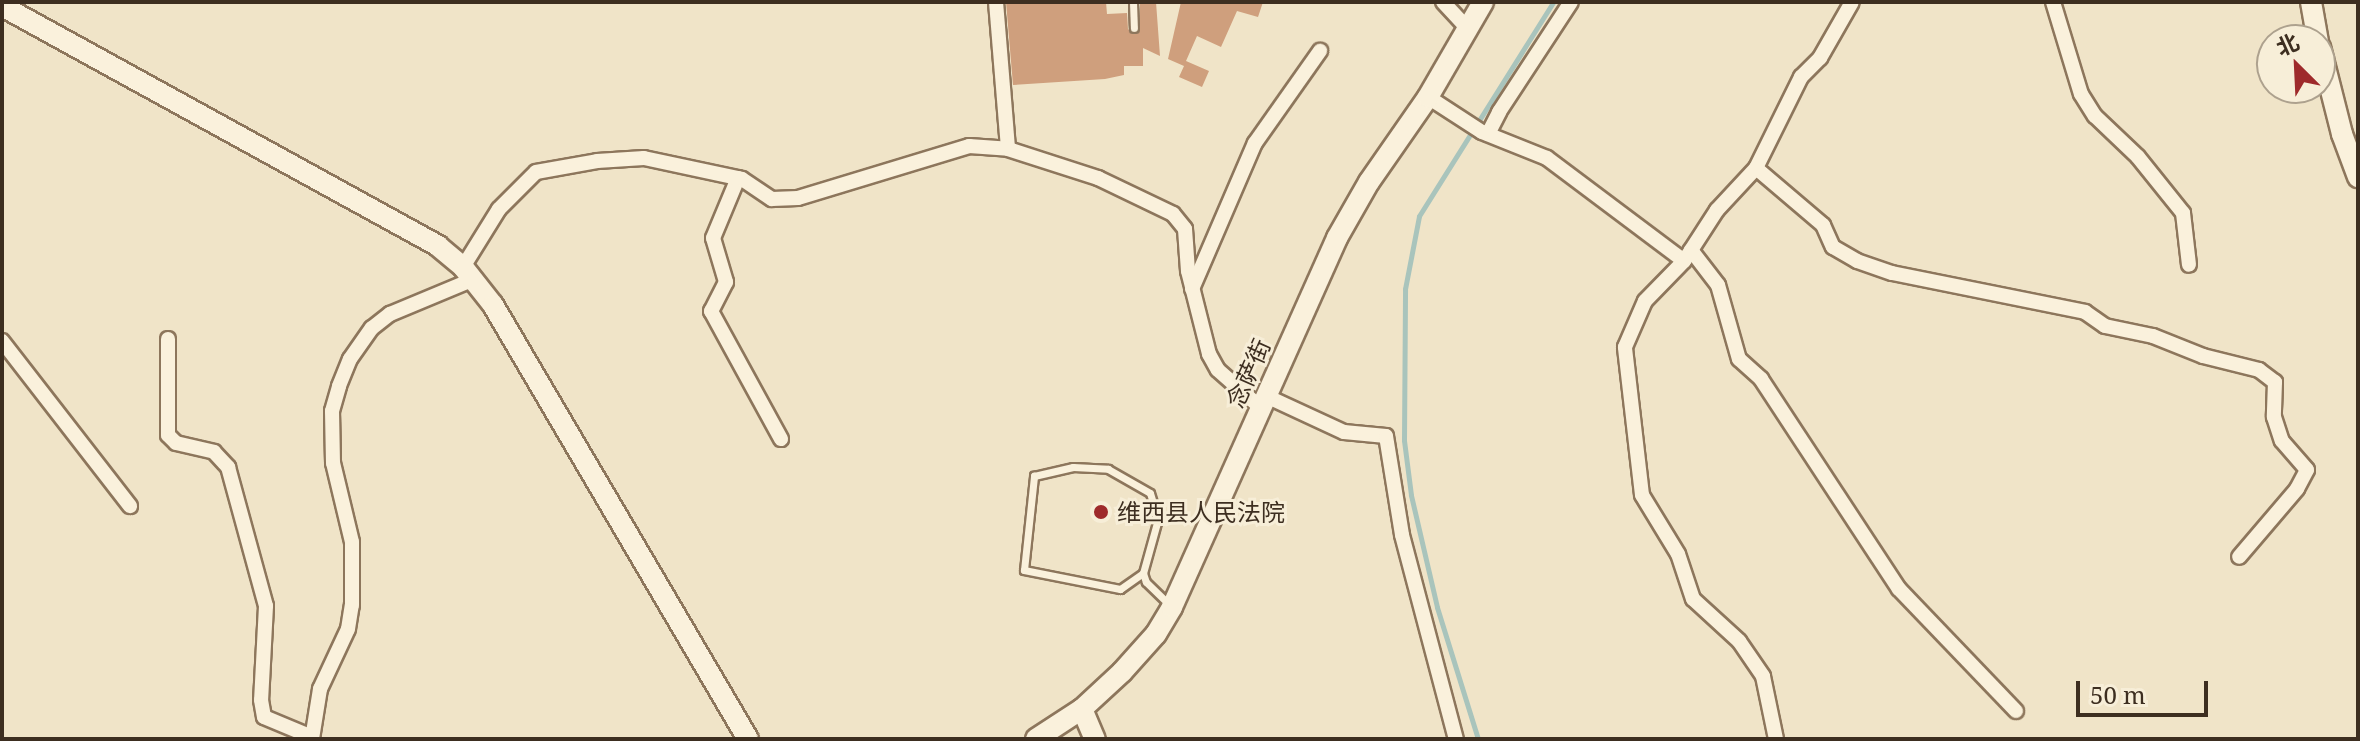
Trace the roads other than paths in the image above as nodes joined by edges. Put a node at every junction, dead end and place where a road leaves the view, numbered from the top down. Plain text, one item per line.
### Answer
1 (996, 2) edge
2 (1133, 2) edge
3 (1443, 2) edge
4 (1483, 2) edge
5 (1571, 2) edge
6 (1852, 2) edge
7 (2053, 2) edge
8 (2311, 2) edge
9 (2, 6) edge
10 (2315, 24) edge
11 (1466, 27) junction
12 (1134, 28) dead end
13 (1320, 51) dead end
14 (1428, 97) junction
15 (2334, 104) edge
16 (1485, 133) junction
17 (1008, 149) junction
18 (1756, 168) junction
19 (2358, 177) edge
20 (738, 178) junction
21 (1687, 256) junction
22 (2189, 265) dead end
23 (469, 273) junction
24 (1192, 289) junction
25 (168, 339) dead end
26 (2, 341) edge
27 (1263, 402) junction
28 (781, 439) dead end
29 (130, 506) dead end
30 (2239, 557) dead end
31 (1143, 573) junction
32 (1172, 607) junction
33 (1082, 709) junction
34 (2016, 711) dead end
35 (312, 738) edge
36 (748, 739) edge
37 (1036, 739) edge
38 (1095, 739) edge
39 (1456, 739) edge
40 (1776, 739) edge

1 - 17 street
2 - 12 lane
3 - 11 street
4 - 11 street, 念萨街
5 - 16 street
6 - 18 street
7 - 22 street
8 - 10 street
9 - 23 street
11 - 14 street, 念萨街
13 - 24 street
14 - 16 street
14 - 27 street, 念萨街
15 - 19 street
16 - 21 street
17 - 20 street
17 - 24 street
18 - 21 street
18 - 30 street
20 - 23 street
20 - 28 street
21 - 34 street
21 - 40 street
23 - 35 street
23 - 36 street
24 - 27 street
25 - 35 street
26 - 29 street
27 - 32 street, 念萨街
27 - 39 street
31 - 31 lane
31 - 32 lane
32 - 33 street, 念萨街
33 - 37 street, 念萨街
33 - 38 street

